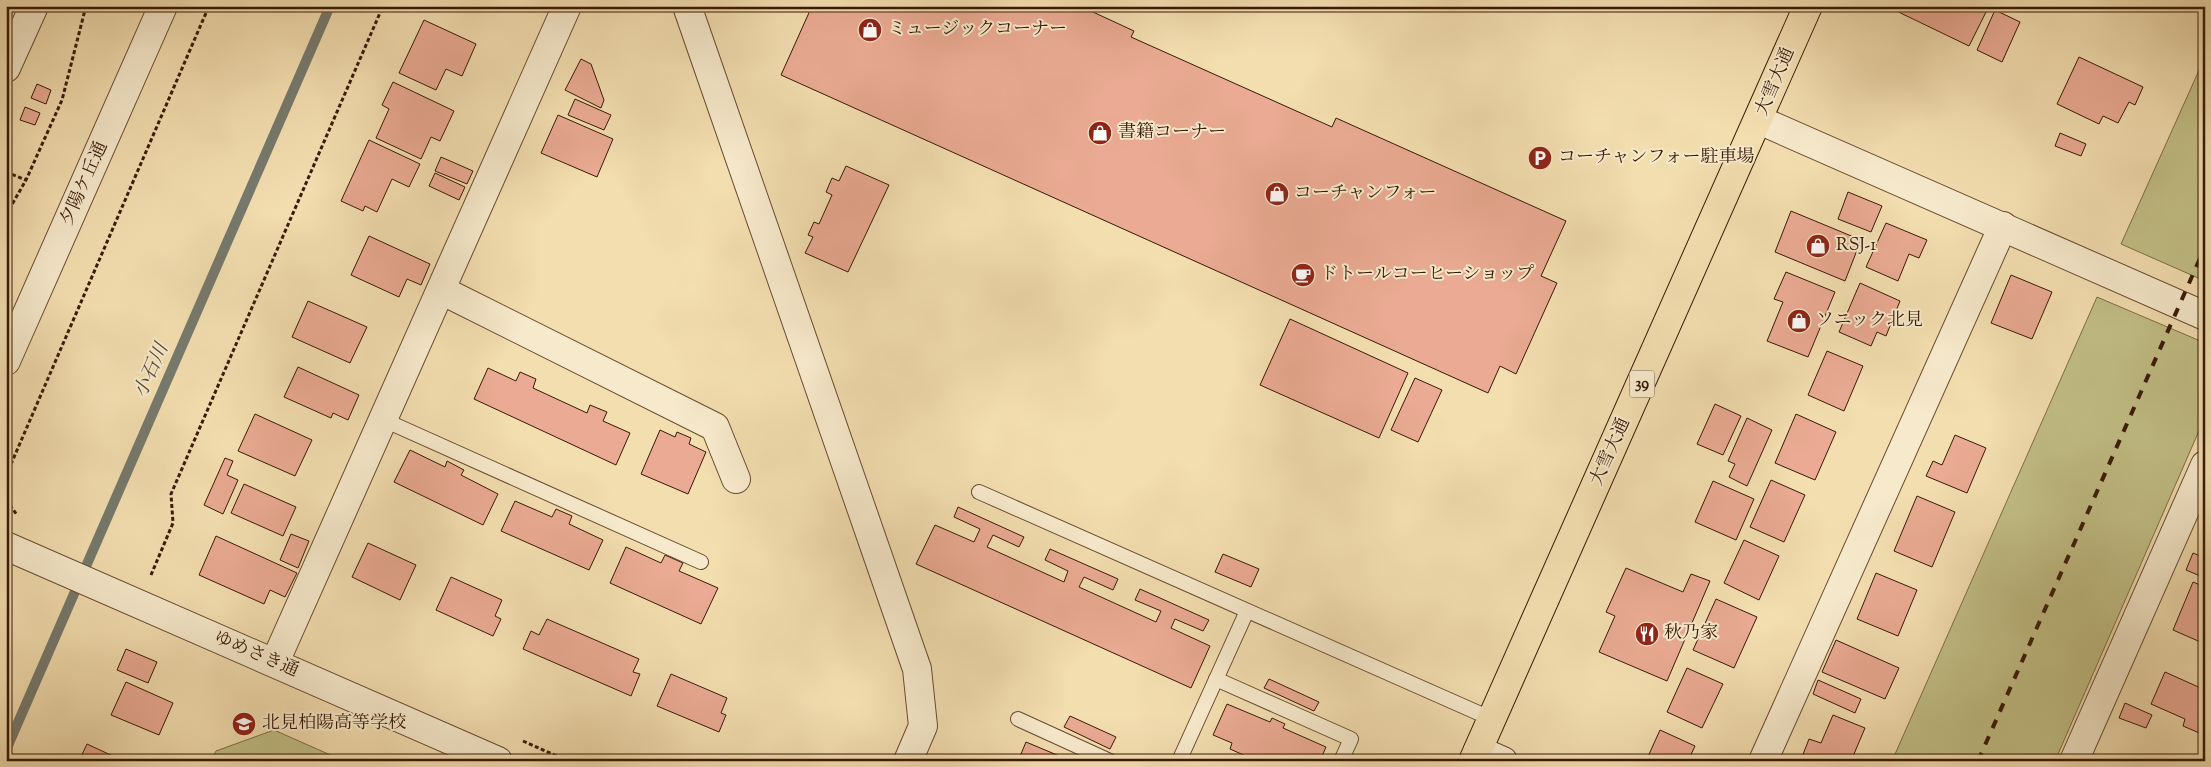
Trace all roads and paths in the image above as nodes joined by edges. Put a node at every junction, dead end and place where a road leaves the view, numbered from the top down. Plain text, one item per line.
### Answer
1 (34, 6) edge
2 (86, 6) edge
3 (163, 6) edge
4 (209, 6) edge
5 (382, 6) edge
6 (567, 6) edge
7 (688, 6) edge
8 (1808, 6) edge
9 (6, 68) edge
10 (1759, 120) junction
11 (6, 172) edge
12 (26, 180) junction
13 (6, 215) edge
14 (2002, 226) junction
15 (441, 290) junction
16 (2205, 316) edge
17 (6, 361) edge
18 (384, 420) junction
19 (2205, 466) edge
20 (736, 479) dead end
21 (6, 483) edge
22 (979, 492) dead end
23 (6, 500) edge
24 (23, 517) dead end
25 (10, 548) edge
26 (701, 562) dead end
27 (150, 575) dead end
28 (1247, 611) junction
29 (275, 662) junction
30 (1216, 679) junction
31 (1492, 719) junction
32 (1018, 720) dead end
33 (1476, 755) edge
34 (2083, 758) edge
35 (498, 761) edge
36 (908, 761) edge
37 (1110, 761) edge
38 (1179, 761) edge
39 (1341, 761) edge
40 (1503, 761) edge
41 (1763, 761) edge

1 - 9 street
2 - 12 path
3 - 17 street, 夕陽ケ丘通
4 - 21 path
5 - 27 path
6 - 15 street
7 - 36 street
8 - 10 highway, 大雪大通 / 39
10 - 14 street
10 - 31 highway, 大雪大通 / 39
11 - 12 path
12 - 13 path
14 - 16 street
14 - 41 street
15 - 18 street
15 - 20 street
18 - 26 lane
18 - 29 street
19 - 34 street
22 - 28 lane
23 - 24 path
25 - 29 street, ゆめさき通
28 - 30 lane
28 - 31 lane
29 - 35 street, ゆめさき通
30 - 38 lane
30 - 39 lane
31 - 33 highway, 大雪大通 / 39
32 - 37 lane
33 - 40 street

